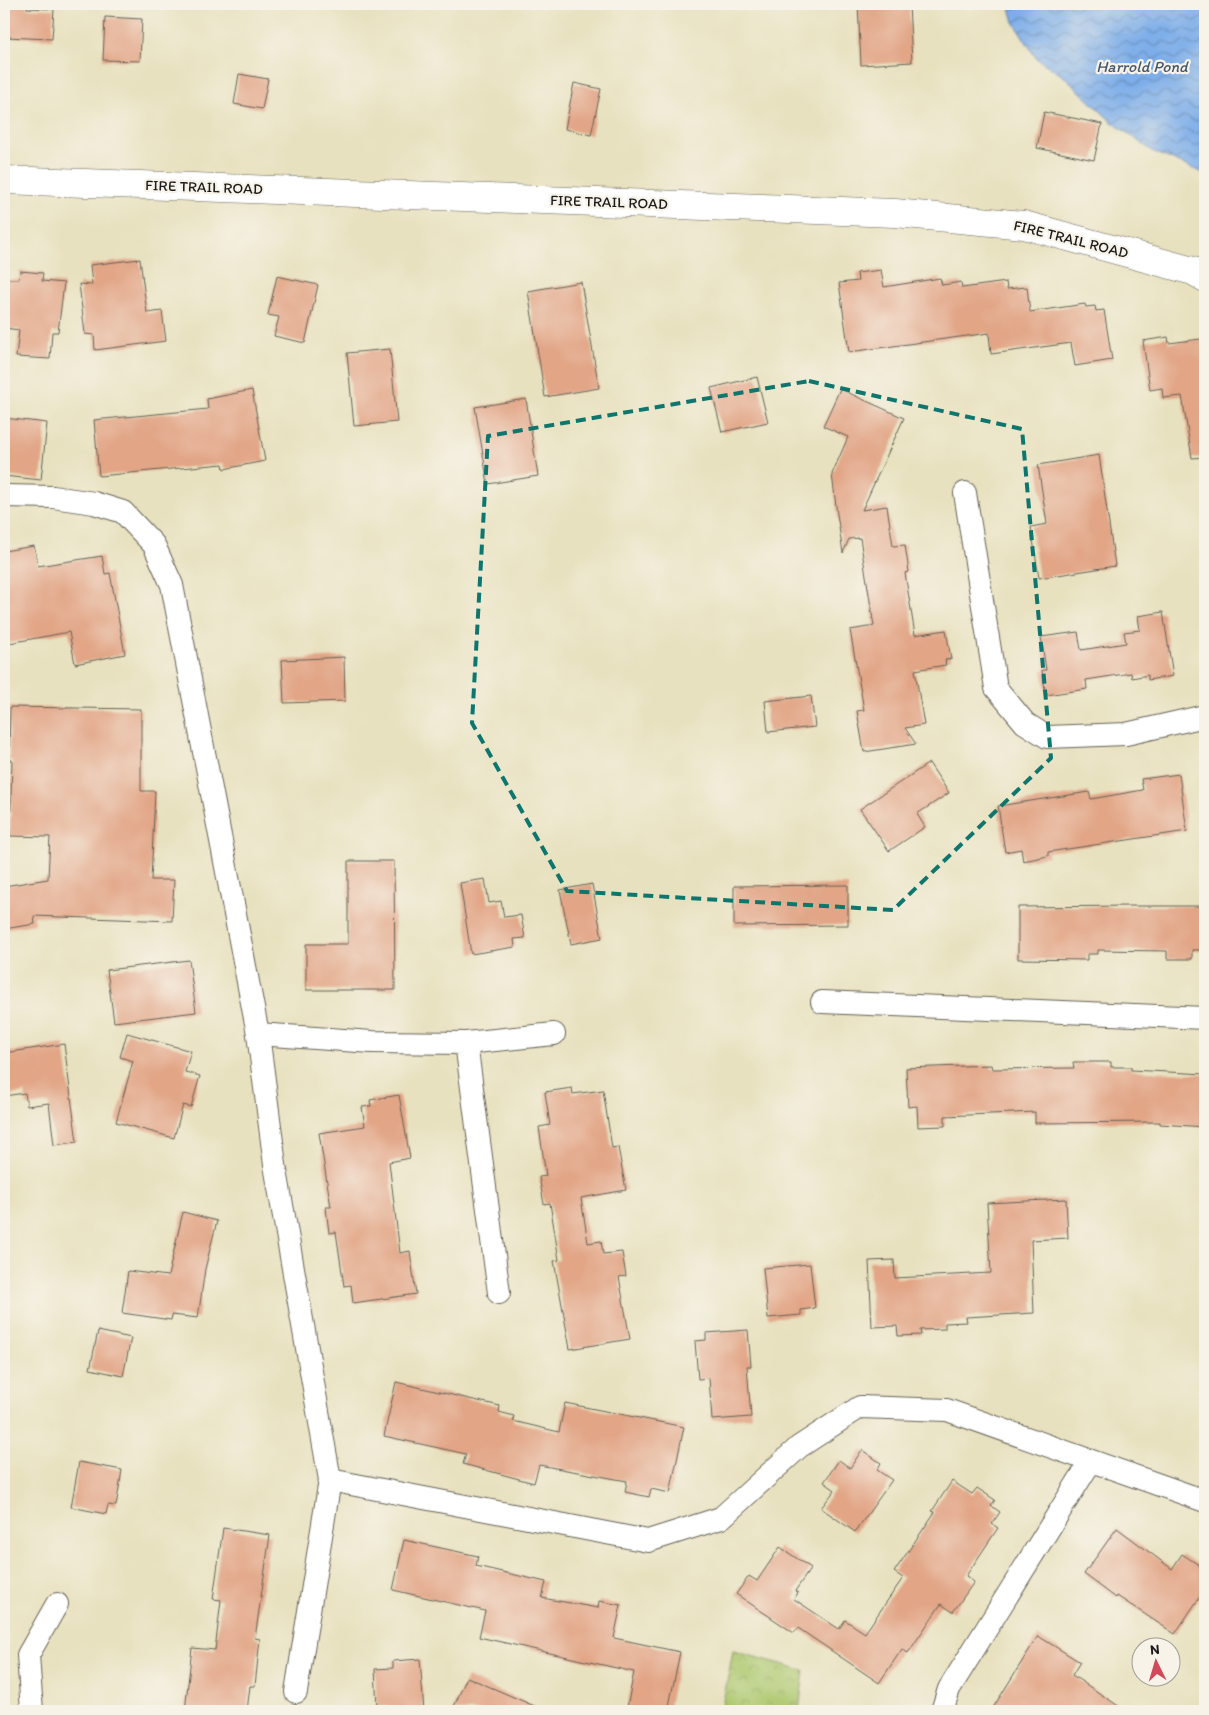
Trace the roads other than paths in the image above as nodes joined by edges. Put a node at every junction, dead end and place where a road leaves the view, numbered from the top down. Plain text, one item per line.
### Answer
1 (4, 180) edge
2 (1205, 278) edge
3 (965, 493) dead end
4 (4, 496) edge
5 (1205, 716) edge
6 (822, 1002) dead end
7 (1205, 1018) edge
8 (258, 1034) junction
9 (554, 1034) dead end
10 (466, 1043) junction
11 (499, 1293) dead end
12 (1091, 1461) junction
13 (330, 1480) junction
14 (1205, 1501) edge
15 (57, 1604) dead end
16 (296, 1692) dead end
17 (32, 1711) edge
18 (942, 1711) edge

1 - 2 street, FIRE TRAIL ROAD
3 - 5 street
4 - 8 street
6 - 7 street
8 - 10 street
8 - 13 street
9 - 10 street
10 - 11 street
12 - 13 street
12 - 14 street
12 - 18 street
13 - 16 street
15 - 17 street

